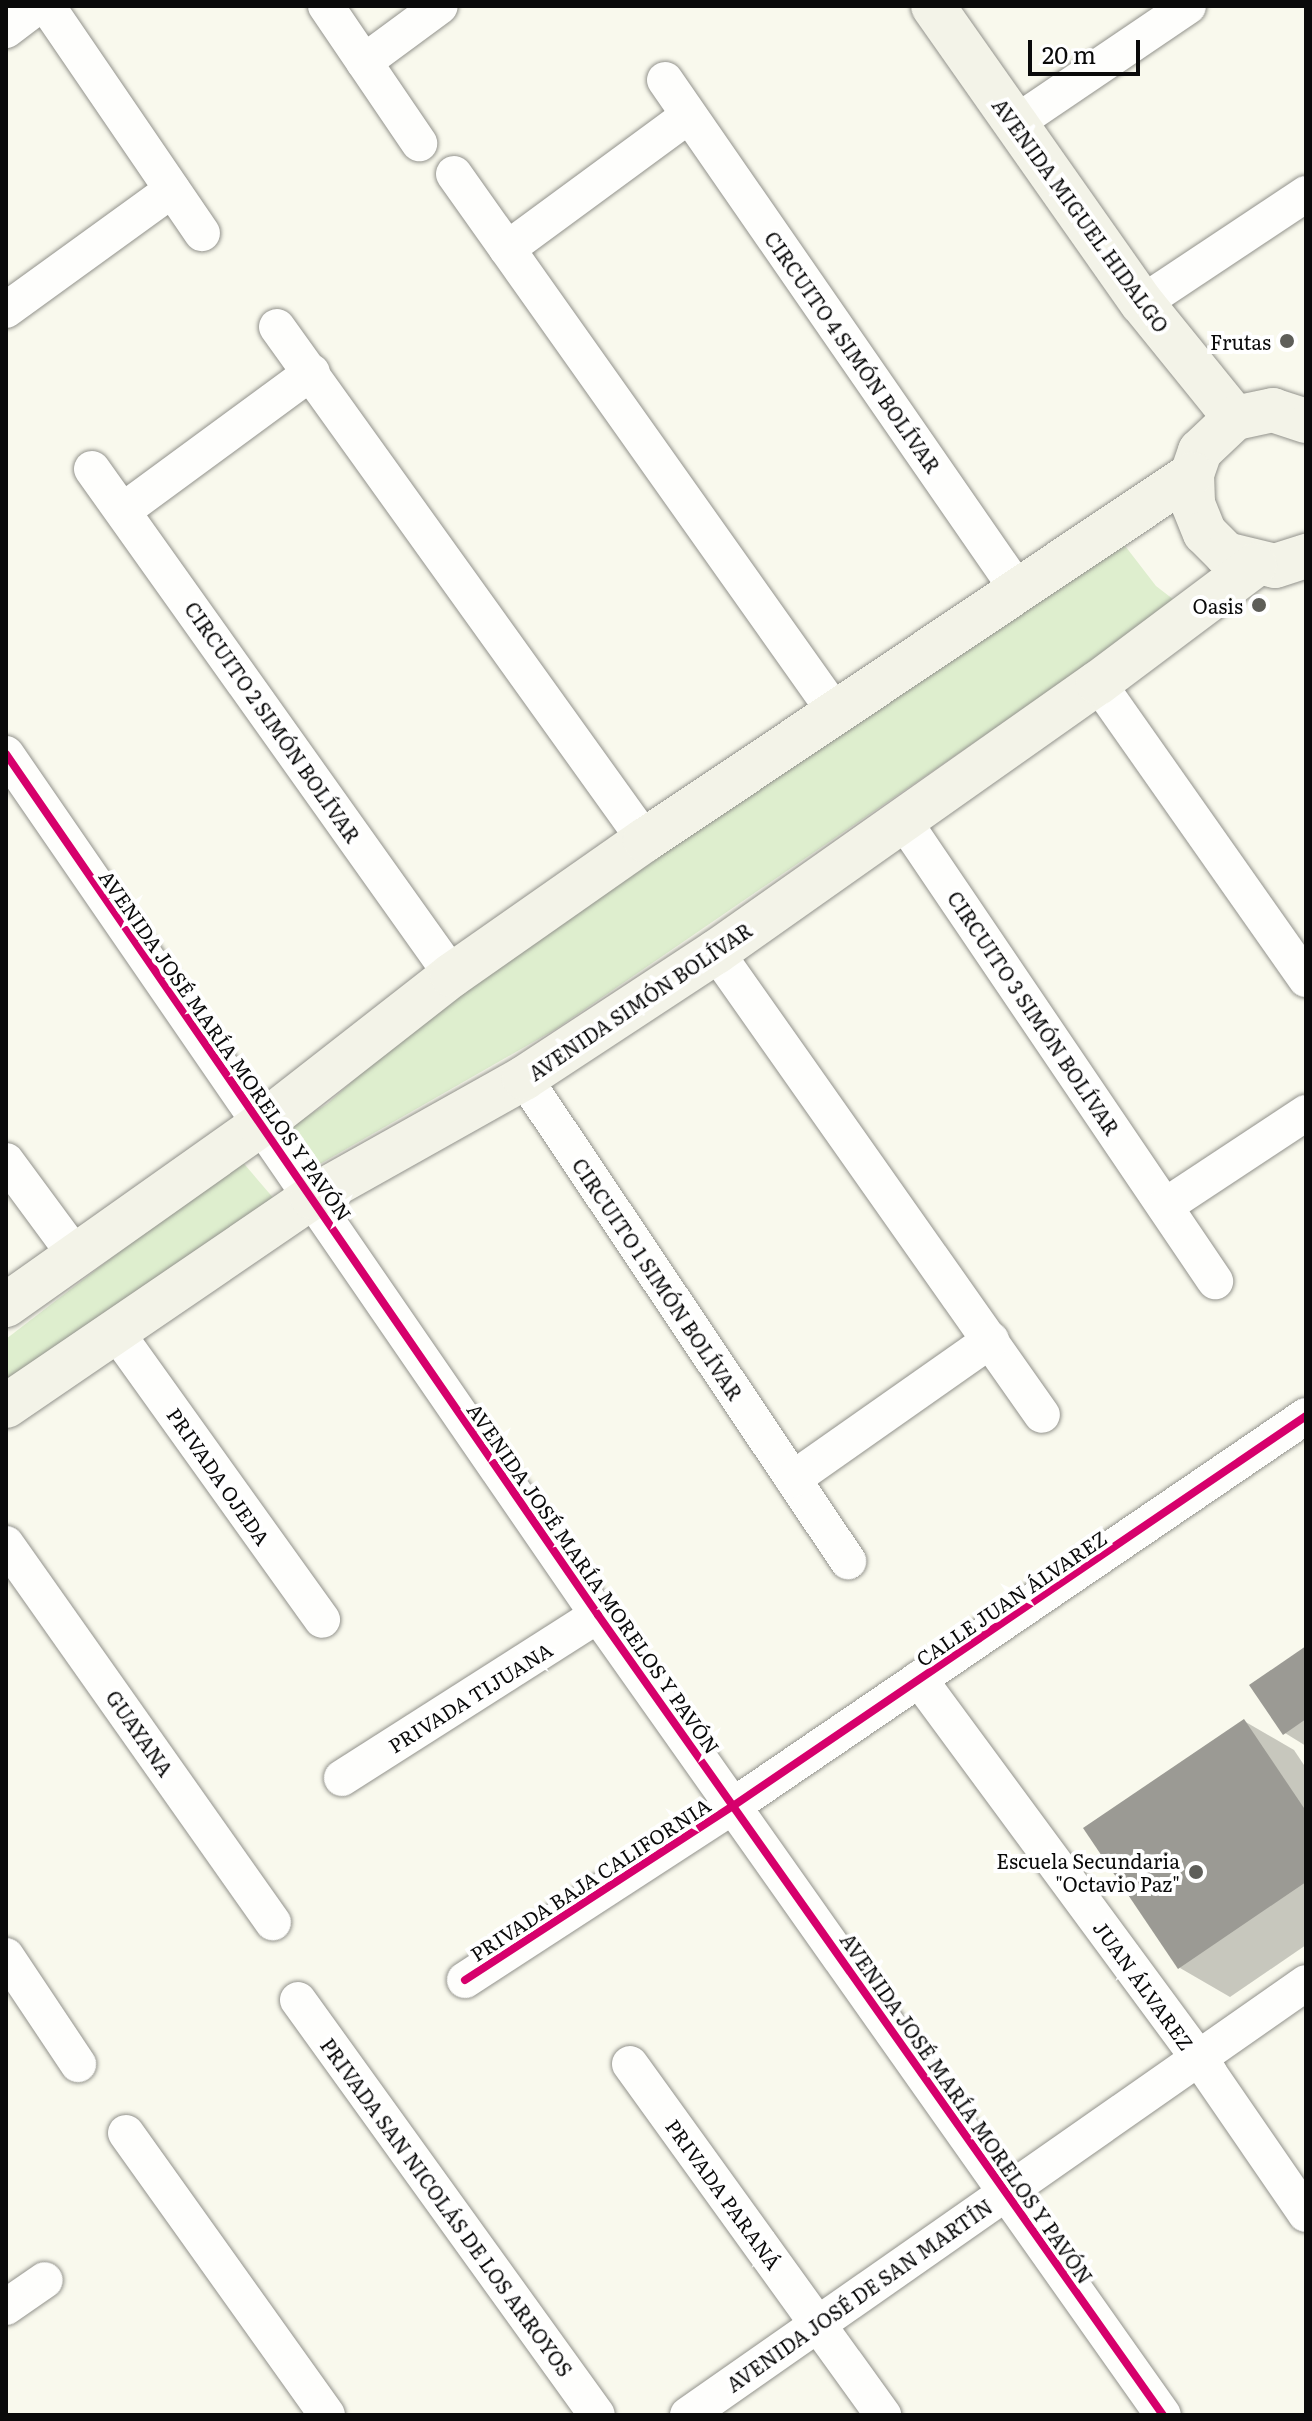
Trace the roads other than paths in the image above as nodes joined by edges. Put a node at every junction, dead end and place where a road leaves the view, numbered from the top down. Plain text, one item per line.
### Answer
1 (38, 6) edge
2 (47, 6) edge
3 (326, 6) edge
4 (440, 6) edge
5 (933, 6) edge
6 (1188, 6) edge
7 (6, 30) edge
8 (364, 62) junction
9 (665, 80) dead end
10 (688, 116) junction
11 (1014, 124) junction
12 (419, 143) dead end
13 (454, 174) dead end
14 (172, 190) junction
15 (1306, 194) edge
16 (202, 233) dead end
17 (507, 249) junction
18 (1142, 303) junction
19 (6, 310) edge
20 (277, 327) dead end
21 (312, 372) junction
22 (1280, 409) edge
23 (92, 469) dead end
24 (1192, 474) junction
25 (124, 510) junction
26 (1306, 556) edge
27 (1255, 565) junction
28 (1017, 589) junction
29 (1098, 683) junction
30 (835, 712) junction
31 (6, 754) edge
32 (903, 820) junction
33 (645, 840) junction
34 (716, 952) junction
35 (452, 975) junction
36 (1306, 979) edge
37 (524, 1078) junction
38 (1306, 1113) edge
39 (260, 1125) junction
40 (6, 1161) edge
41 (312, 1197) junction
42 (1165, 1206) junction
43 (76, 1256) junction
44 (1215, 1281) dead end
45 (6, 1305) edge
46 (116, 1332) junction
47 (991, 1340) junction
48 (6, 1406) edge
49 (1042, 1415) dead end
50 (1306, 1416) edge
51 (793, 1479) junction
52 (6, 1544) edge
53 (848, 1561) dead end
54 (598, 1615) junction
55 (322, 1620) dead end
56 (919, 1679) junction
57 (342, 1778) dead end
58 (733, 1806) junction
59 (273, 1922) dead end
60 (6, 1956) edge
61 (465, 1980) dead end
62 (1306, 1983) edge
63 (298, 2000) dead end
64 (1198, 2058) junction
65 (78, 2064) dead end
66 (630, 2064) dead end
67 (126, 2133) dead end
68 (1007, 2192) junction
69 (1306, 2214) edge
70 (45, 2280) dead end
71 (6, 2307) edge
72 (817, 2325) junction
73 (327, 2415) edge
74 (597, 2415) edge
75 (688, 2415) edge
76 (883, 2415) edge
77 (1163, 2415) edge

1 - 7 street
2 - 14 street
3 - 8 street
4 - 8 street
5 - 11 main road, AVENIDA MIGUEL HIDALGO
6 - 11 street
8 - 12 street
9 - 10 street, CIRCUITO 4 SIMÓN BOLÍVAR
10 - 17 street
10 - 28 street, CIRCUITO 4 SIMÓN BOLÍVAR
11 - 18 main road, AVENIDA MIGUEL HIDALGO
13 - 17 street
14 - 16 street
14 - 19 street
15 - 18 street
17 - 30 street
18 - 22 main road, AVENIDA MIGUEL HIDALGO
20 - 21 street
21 - 25 street
21 - 33 street
22 - 24 main road
23 - 25 street, CIRCUITO 2 SIMÓN BOLÍVAR
24 - 27 main road
24 - 28 main road
25 - 35 street, CIRCUITO 2 SIMÓN BOLÍVAR
26 - 27 main road
27 - 29 main road, AVENIDA SIMÓN BOLÍVAR
28 - 30 main road
29 - 32 main road, AVENIDA SIMÓN BOLÍVAR
29 - 36 street
30 - 33 main road
31 - 39 street, AVENIDA JOSÉ MARÍA MORELOS Y PAVÓN
32 - 34 main road, AVENIDA SIMÓN BOLÍVAR
32 - 42 street, CIRCUITO 3 SIMÓN BOLÍVAR
33 - 35 main road
34 - 37 main road, AVENIDA SIMÓN BOLÍVAR
34 - 47 street
35 - 39 main road
37 - 41 main road, AVENIDA SIMÓN BOLÍVAR
37 - 51 street, CIRCUITO 1 SIMÓN BOLÍVAR
38 - 42 street
39 - 41 street, AVENIDA JOSÉ MARÍA MORELOS Y PAVÓN
39 - 43 main road
40 - 43 street
41 - 46 main road, AVENIDA SIMÓN BOLÍVAR
41 - 54 street, AVENIDA JOSÉ MARÍA MORELOS Y PAVÓN
42 - 44 street, CIRCUITO 3 SIMÓN BOLÍVAR
43 - 45 main road
46 - 48 main road, AVENIDA SIMÓN BOLÍVAR
46 - 55 street, PRIVADA OJEDA
47 - 49 street
47 - 51 street
50 - 56 street, CALLE JUAN ÁLVAREZ
51 - 53 street, CIRCUITO 1 SIMÓN BOLÍVAR
52 - 59 street, GUAYANA
54 - 57 street, PRIVADA TIJUANA
54 - 58 street, AVENIDA JOSÉ MARÍA MORELOS Y PAVÓN
56 - 58 street, CALLE JUAN ÁLVAREZ
56 - 64 street, JUAN ÁLVAREZ
58 - 61 street, PRIVADA BAJA CALIFORNIA
58 - 68 street, AVENIDA JOSÉ MARÍA MORELOS Y PAVÓN
60 - 65 street
62 - 64 street, AVENIDA JOSÉ DE SAN MARTÍN
63 - 74 street, PRIVADA SAN NICOLÁS DE LOS ARROYOS
64 - 68 street, AVENIDA JOSÉ DE SAN MARTÍN
64 - 69 street, JUAN ÁLVAREZ
66 - 72 street, PRIVADA PARANÁ
67 - 73 street
68 - 72 street, AVENIDA JOSÉ DE SAN MARTÍN
68 - 77 street, AVENIDA JOSÉ MARÍA MORELOS Y PAVÓN
70 - 71 street
72 - 75 street, AVENIDA JOSÉ DE SAN MARTÍN
72 - 76 street, PRIVADA PARANÁ

